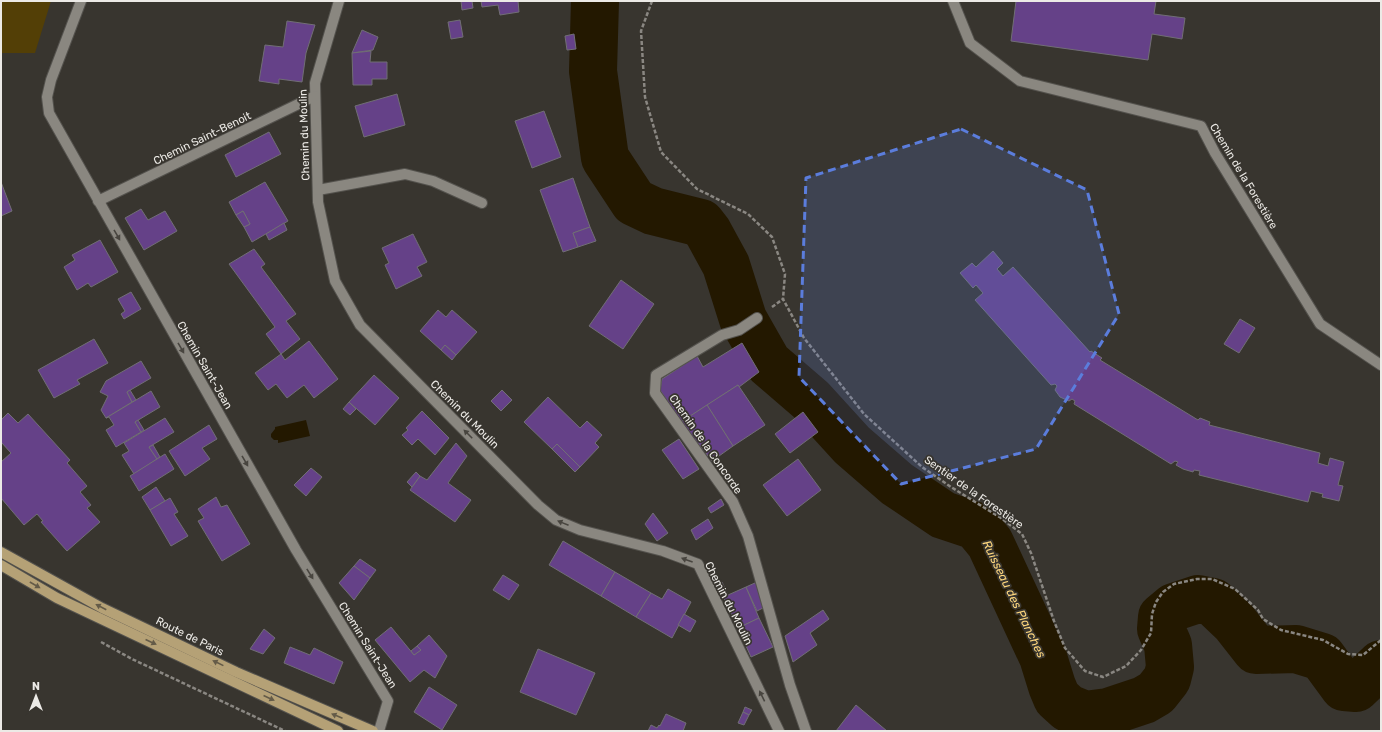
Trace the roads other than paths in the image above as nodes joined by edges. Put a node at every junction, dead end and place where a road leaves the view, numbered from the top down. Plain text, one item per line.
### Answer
1 (81, 1) edge
2 (339, 1) edge
3 (953, 1) edge
4 (315, 96) junction
5 (318, 190) junction
6 (98, 201) junction
7 (482, 202) dead end
8 (757, 318) road end
9 (1381, 365) edge
10 (1, 552) edge
11 (1, 565) edge
12 (338, 731) edge
13 (373, 731) edge
14 (380, 731) edge
15 (779, 731) edge
16 (806, 731) edge

1 - 6 street, Chemin Saint-Jean
2 - 4 street, Chemin du Moulin
3 - 9 street, Chemin de la Forestière
4 - 5 street, Chemin du Moulin
4 - 6 street, Chemin Saint-Benoit
5 - 7 street
15 -> 5 street, Chemin du Moulin
6 -> 14 street, Chemin Saint-Jean
8 - 16 street, Chemin de la Concorde
13 -> 10 main road, Route de Paris
11 -> 12 main road, Route de Paris

